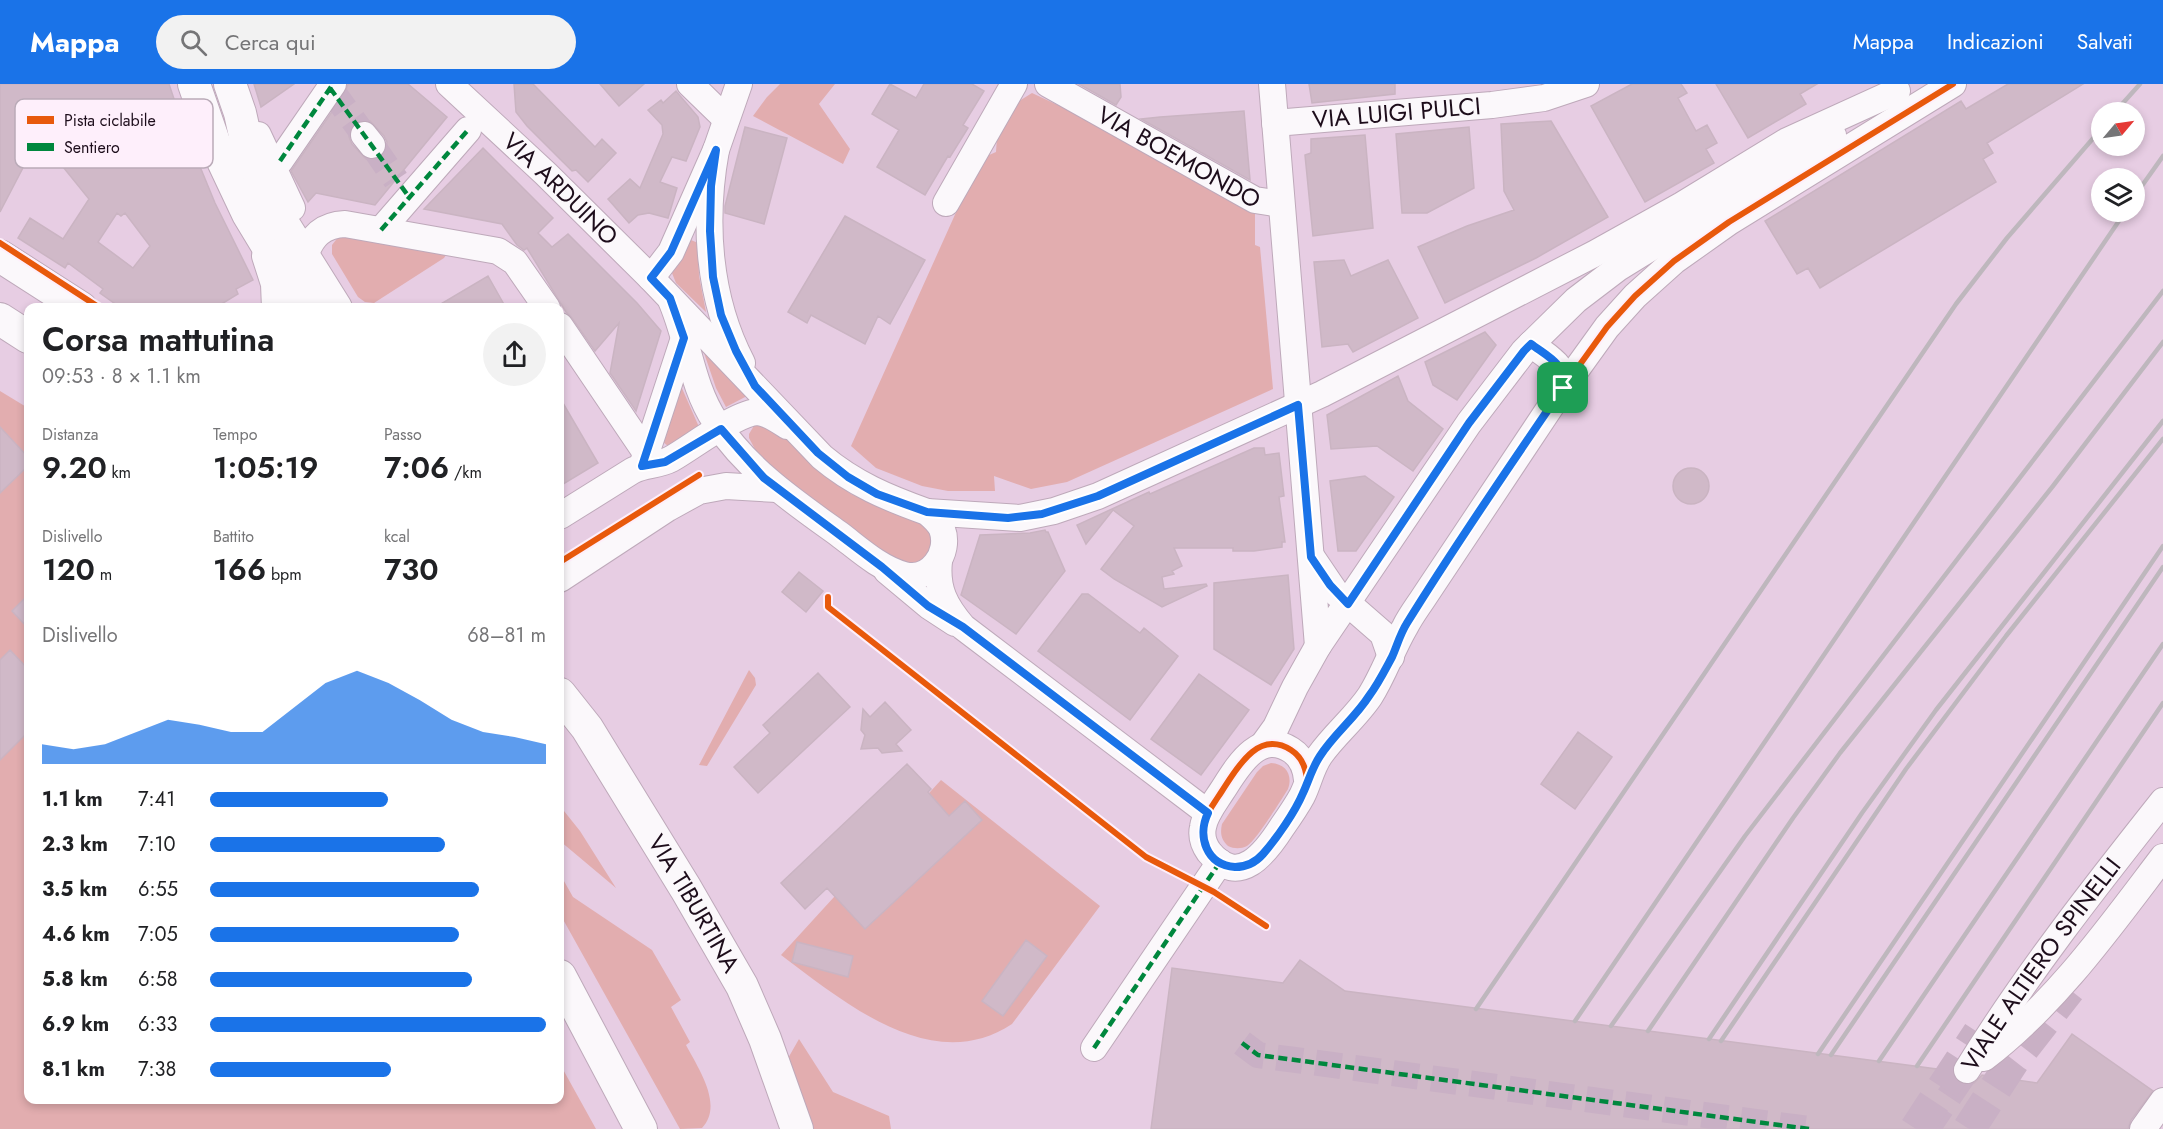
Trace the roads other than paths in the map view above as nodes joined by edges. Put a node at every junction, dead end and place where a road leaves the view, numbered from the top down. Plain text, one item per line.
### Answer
1 (194, 84) edge
2 (230, 84) edge
3 (333, 84) edge
4 (449, 84) edge
5 (690, 84) edge
6 (1014, 84) edge
7 (1048, 84) edge
8 (1272, 84) edge
9 (1586, 84) edge
10 (1868, 84) edge
11 (1953, 84) edge
12 (740, 85) edge
13 (1903, 88) edge
14 (199, 99) edge
15 (726, 118) junction
16 (1275, 123) junction
17 (244, 130) junction
18 (468, 130) dead end
19 (213, 139) edge
20 (1787, 141) junction
21 (214, 142) junction
22 (716, 150) junction
23 (280, 161) dead end
24 (946, 203) dead end
25 (1281, 204) junction
26 (248, 214) junction
27 (381, 230) junction
28 (0, 256) edge
29 (305, 257) junction
30 (651, 278) junction
31 (670, 298) junction
32 (73, 303) edge
33 (275, 303) edge
34 (302, 303) edge
35 (333, 303) edge
36 (544, 303) edge
37 (0, 319) edge
38 (564, 332) edge
39 (24, 334) edge
40 (684, 338) junction
41 (1531, 344) junction
42 (755, 386) junction
43 (1563, 388) junction
44 (1298, 405) junction
45 (721, 429) junction
46 (804, 438) junction
47 (644, 459) junction
48 (777, 489) junction
49 (927, 512) junction
50 (564, 513) edge
51 (1311, 557) junction
52 (939, 561) junction
53 (882, 567) junction
54 (564, 576) edge
55 (1348, 604) junction
56 (963, 627) junction
57 (1318, 646) junction
58 (1391, 657) junction
59 (564, 679) edge
60 (564, 699) edge
61 (587, 728) junction
62 (1263, 745) junction
63 (1307, 780) junction
64 (2163, 801) edge
65 (1208, 813) junction
66 (2163, 856) edge
67 (1220, 862) junction
68 (564, 984) edge
69 (564, 1019) edge
70 (1094, 1048) dead end
71 (2163, 1101) edge
72 (634, 1129) edge
73 (640, 1129) edge
74 (797, 1129) edge
75 (2143, 1129) edge

1 - 14 main road
2 - 17 main road
3 - 23 street
4 - 30 street, VIA ARDUINO
5 - 15 street
6 - 24 street
7 - 25 street, VIA BOEMONDO
8 - 16 street
9 - 16 street, VIA LUIGI PULCI
10 - 20 street
11 - 43 street
12 - 15 street
13 - 20 street
13 - 41 street
15 - 22 street
16 - 25 street
17 - 21 street
17 - 29 main road
18 - 27 street
19 - 21 main road
20 - 44 street
21 - 26 main road
22 - 30 street
22 - 42 street
25 - 44 street
26 - 33 street
26 - 34 main road
27 - 29 street
27 - 36 street
28 - 32 main road
29 - 35 main road
30 - 31 street, VIA ARDUINO
31 - 40 street
31 - 42 street, VIA ARDUINO
37 - 39 main road
38 - 47 street
40 - 45 street
40 - 47 street
41 - 43 street
41 - 55 street
42 - 46 street
43 - 58 street
44 - 49 street
44 - 51 street
45 - 46 street
45 - 47 street
45 - 48 street
46 - 49 street
47 - 50 street
48 - 53 street
48 - 54 street
49 - 52 street
51 - 55 street
51 - 57 street
52 - 53 street
52 - 56 street
53 - 56 street
55 - 57 street
55 - 58 street
56 - 65 street
57 - 62 street
58 - 63 street
59 - 61 main road
60 - 61 main road, VIA TIBURTINA
61 - 74 main road, VIA TIBURTINA
62 - 63 street
62 - 65 street
63 - 67 street
64 - 66 street, VIALE ALTIERO SPINELLI
65 - 67 street
67 - 70 street
68 - 73 main road
69 - 72 main road
71 - 75 street

